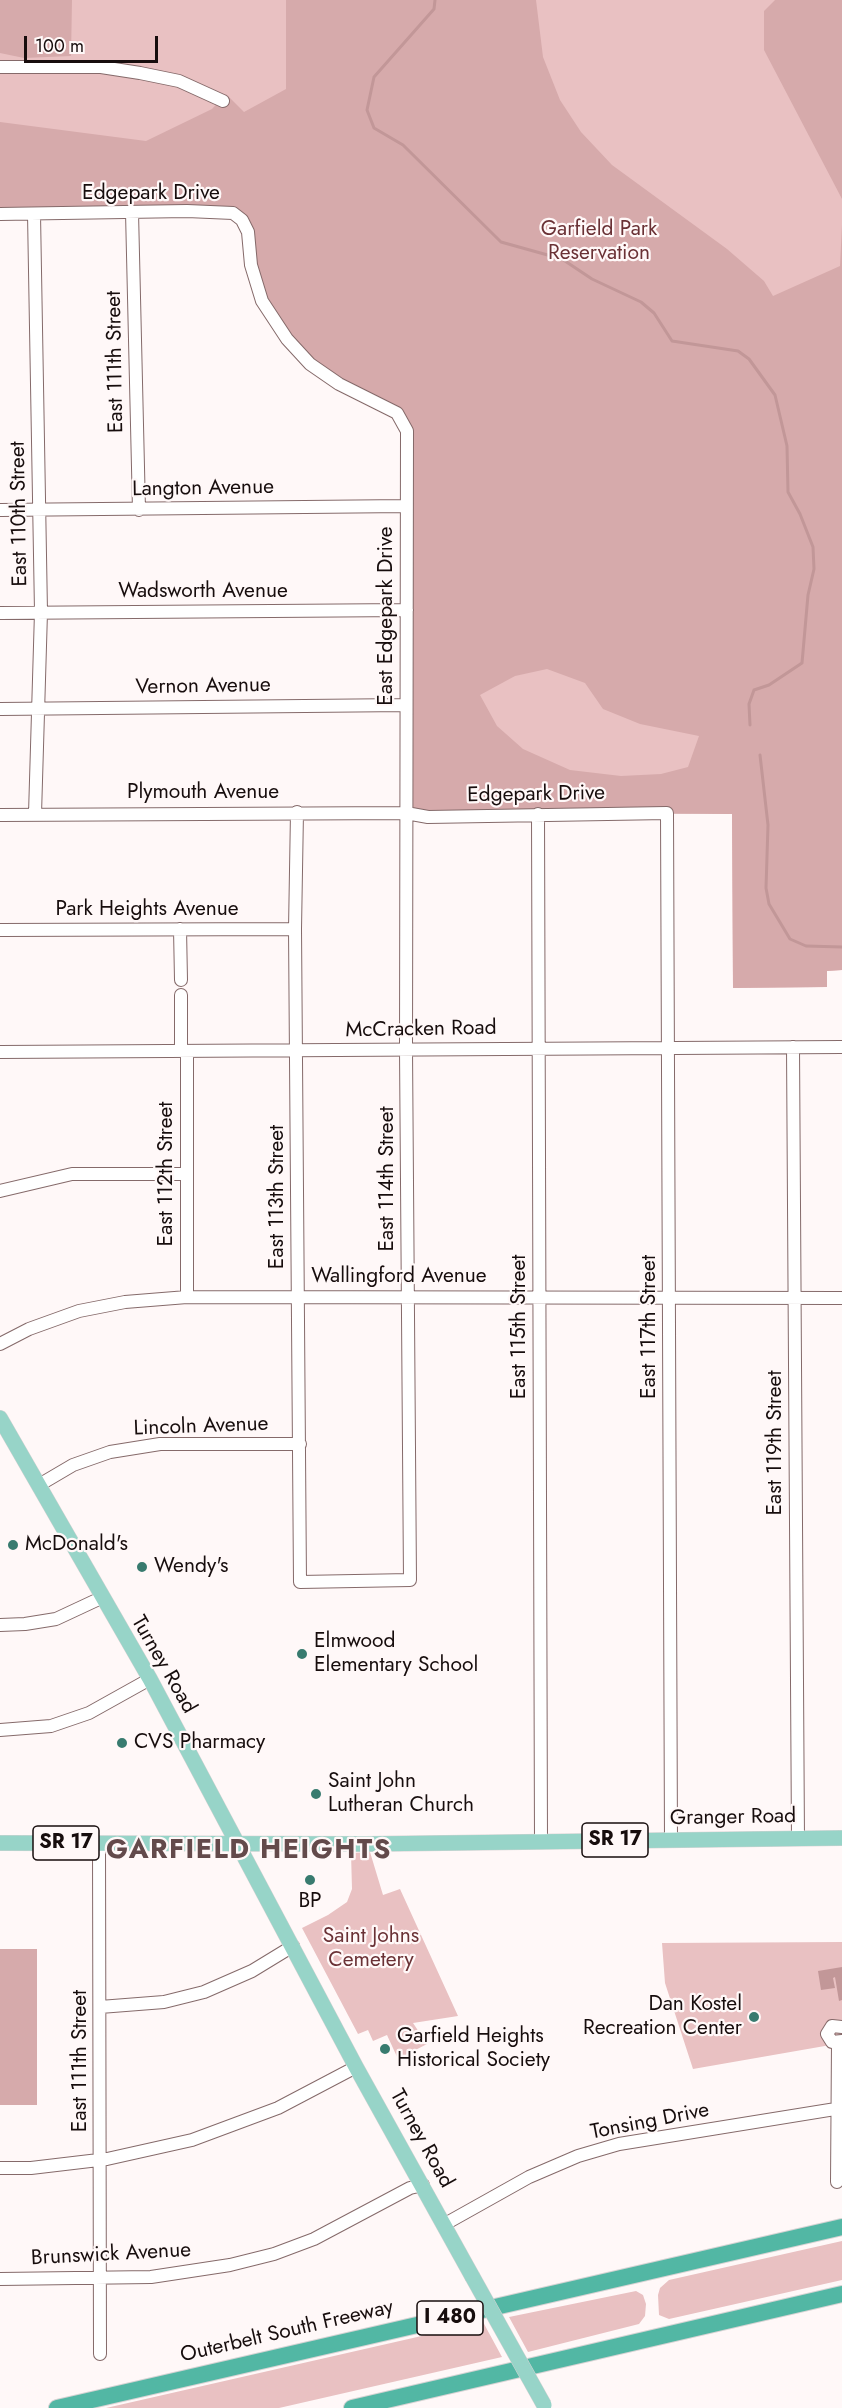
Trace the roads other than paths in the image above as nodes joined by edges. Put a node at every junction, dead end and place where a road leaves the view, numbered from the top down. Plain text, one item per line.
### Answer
1 (0, 67) edge
2 (223, 101) dead end
3 (132, 212) junction
4 (0, 214) edge
5 (34, 214) junction
6 (403, 420) joint
7 (406, 506) junction
8 (39, 509) junction
9 (0, 510) edge
10 (139, 510) junction
11 (407, 610) junction
12 (41, 612) junction
13 (0, 613) edge
14 (406, 705) junction
15 (0, 709) edge
16 (37, 709) junction
17 (297, 812) junction
18 (406, 813) junction
19 (667, 813) joint
20 (0, 814) edge
21 (35, 814) junction
22 (538, 814) junction
23 (180, 929) junction
24 (295, 929) junction
25 (0, 930) edge
26 (181, 980) dead end
27 (181, 995) dead end
28 (668, 1047) junction
29 (793, 1047) junction
30 (842, 1047) edge
31 (537, 1049) junction
32 (406, 1050) junction
33 (0, 1052) edge
34 (184, 1052) junction
35 (297, 1052) junction
36 (187, 1174) junction
37 (0, 1191) edge
38 (539, 1296) junction
39 (187, 1297) junction
40 (298, 1297) junction
41 (408, 1297) junction
42 (670, 1298) junction
43 (795, 1298) junction
44 (842, 1298) edge
45 (0, 1344) edge
46 (0, 1418) edge
47 (300, 1444) junction
48 (39, 1485) junction
49 (300, 1582) joint
50 (100, 1598) junction
51 (0, 1625) edge
52 (150, 1679) junction
53 (0, 1730) edge
54 (842, 1838) edge
55 (798, 1839) junction
56 (542, 1840) junction
57 (671, 1840) junction
58 (236, 1842) junction
59 (0, 1843) edge
60 (99, 1843) junction
61 (293, 1946) junction
62 (100, 2007) junction
63 (842, 2027) edge
64 (840, 2042) edge
65 (356, 2067) junction
66 (840, 2108) edge
67 (100, 2160) junction
68 (0, 2168) edge
69 (837, 2182) dead end
70 (423, 2186) junction
71 (445, 2224) junction
72 (842, 2227) edge
73 (0, 2280) edge
74 (100, 2280) junction
75 (842, 2294) edge
76 (100, 2354) dead end
77 (545, 2406) edge
78 (57, 2408) edge
79 (352, 2408) edge

1 - 2 street
3 - 5 street, Edgepark Drive
3 - 6 street, Edgepark Drive
3 - 10 street, East 111th Street
4 - 5 street, Edgepark Drive
5 - 8 street, East 110th Street
6 - 7 street, East Edgepark Drive
7 - 10 street, Langton Avenue
7 - 11 street, East Edgepark Drive
8 - 9 street, Langton Avenue
8 - 10 street, Langton Avenue
8 - 12 street, East 110th Street
11 - 12 street, Wadsworth Avenue
11 - 14 street, East Edgepark Drive
12 - 13 street, Wadsworth Avenue
12 - 16 street, East 110th Street
14 - 16 street, Vernon Avenue
14 - 18 street, East Edgepark Drive
15 - 16 street, Vernon Avenue
16 - 21 street, East 110th Street
17 - 18 street, Plymouth Avenue
17 - 21 street, Plymouth Avenue
17 - 24 street, East 113th Street
18 - 22 street, Edgepark Drive
18 - 32 street, East 114th Street
19 - 22 street, Edgepark Drive
19 - 28 street, East 117th Street
20 - 21 street, Plymouth Avenue
22 - 31 street, East 115th Street
23 - 24 street, Park Heights Avenue
23 - 25 street, Park Heights Avenue
23 - 26 street
24 - 35 street, East 113th Street
27 - 34 street, East 112th Street
28 - 29 street, McCracken Road
28 - 31 street, McCracken Road
28 - 42 street, East 117th Street
29 - 30 street, McCracken Road
29 - 43 street, East 119th Street
31 - 32 street, McCracken Road
31 - 38 street, East 115th Street
32 - 35 street, McCracken Road
32 - 41 street, East 114th Street
33 - 34 street, McCracken Road
34 - 35 street, McCracken Road
34 - 36 street, East 112th Street
35 - 40 street, East 113th Street
36 - 37 street
36 - 39 street, East 112th Street
38 - 41 street, Wallingford Avenue
38 - 42 street, Wallingford Avenue
38 - 56 street, East 115th Street
39 - 40 street, Wallingford Avenue
39 - 45 street, Wallingford Avenue
40 - 41 street, Wallingford Avenue
40 - 47 street, East 113th Street
41 - 49 street, East 114th Street
42 - 43 street, Wallingford Avenue
42 - 57 street, East 117th Street
43 - 44 street, Wallingford Avenue
43 - 55 street, East 119th Street
46 - 48 main road, Turney Road
47 - 48 street, Lincoln Avenue
47 - 49 street, East 113th Street
48 - 50 main road, Turney Road
50 - 51 street
50 - 52 main road, Turney Road
52 - 53 street
52 - 58 main road, Turney Road
54 - 55 main road, Granger Road / SR 17
55 - 57 main road, Granger Road / SR 17
56 - 57 main road, Granger Road / SR 17
56 - 58 main road, Granger Road / SR 17
58 - 60 main road, Granger Road / SR 17
58 - 61 main road, Turney Road
59 - 60 main road, Granger Road / SR 17
60 - 62 street, East 111th Street
61 - 62 street
61 - 65 main road, Turney Road
62 - 67 street, East 111th Street
63 - 64 street
64 - 66 street
65 - 67 street
65 - 70 main road, Turney Road
66 - 69 street
66 - 71 street, Tonsing Drive
67 - 68 street
67 - 74 street, East 111th Street
70 - 71 main road, Turney Road
70 - 74 street, Brunswick Avenue
71 - 77 main road, Turney Road, bridge
72 - 78 highway, Outerbelt South Freeway / I 480
73 - 74 street, Brunswick Avenue
74 - 76 street, East 111th Street
75 - 79 highway

